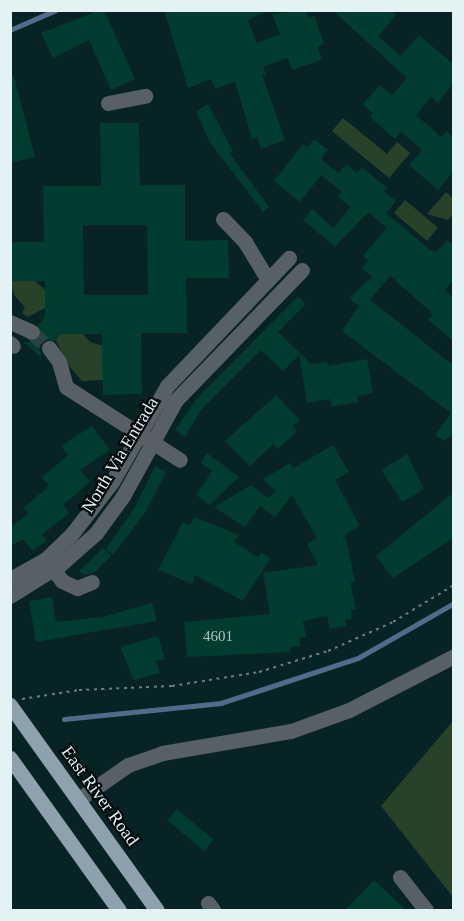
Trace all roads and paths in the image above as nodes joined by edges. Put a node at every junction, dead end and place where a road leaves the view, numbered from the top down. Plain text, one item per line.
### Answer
1 (146, 96) dead end
2 (108, 103) dead end
3 (223, 219) dead end
4 (290, 258) dead end
5 (302, 270) dead end
6 (268, 280) junction
7 (10, 322) edge
8 (32, 332) tunnel mouth
9 (49, 348) tunnel mouth
10 (137, 434) junction
11 (152, 443) junction
12 (180, 460) dead end
13 (53, 569) junction
14 (10, 579) edge
15 (92, 582) dead end
16 (453, 585) edge
17 (10, 596) edge
18 (453, 656) edge
19 (15, 702) edge
20 (10, 758) edge
21 (79, 799) junction
22 (400, 877) dead end
23 (118, 910) edge
24 (156, 910) edge
25 (426, 910) edge

1 - 2 street
3 - 6 street
4 - 6 street, North Via Entrada
5 - 11 street, North Via Entrada
6 - 10 street, North Via Entrada
7 - 8 street
9 - 10 street
10 - 11 street
10 - 14 street, North Via Entrada
11 - 12 street
11 - 13 street, North Via Entrada
13 - 15 street
13 - 17 street, North Via Entrada
16 - 19 path
18 - 21 street
19 - 21 main road, East River Road
20 - 23 main road
21 - 24 main road, East River Road
22 - 25 street

